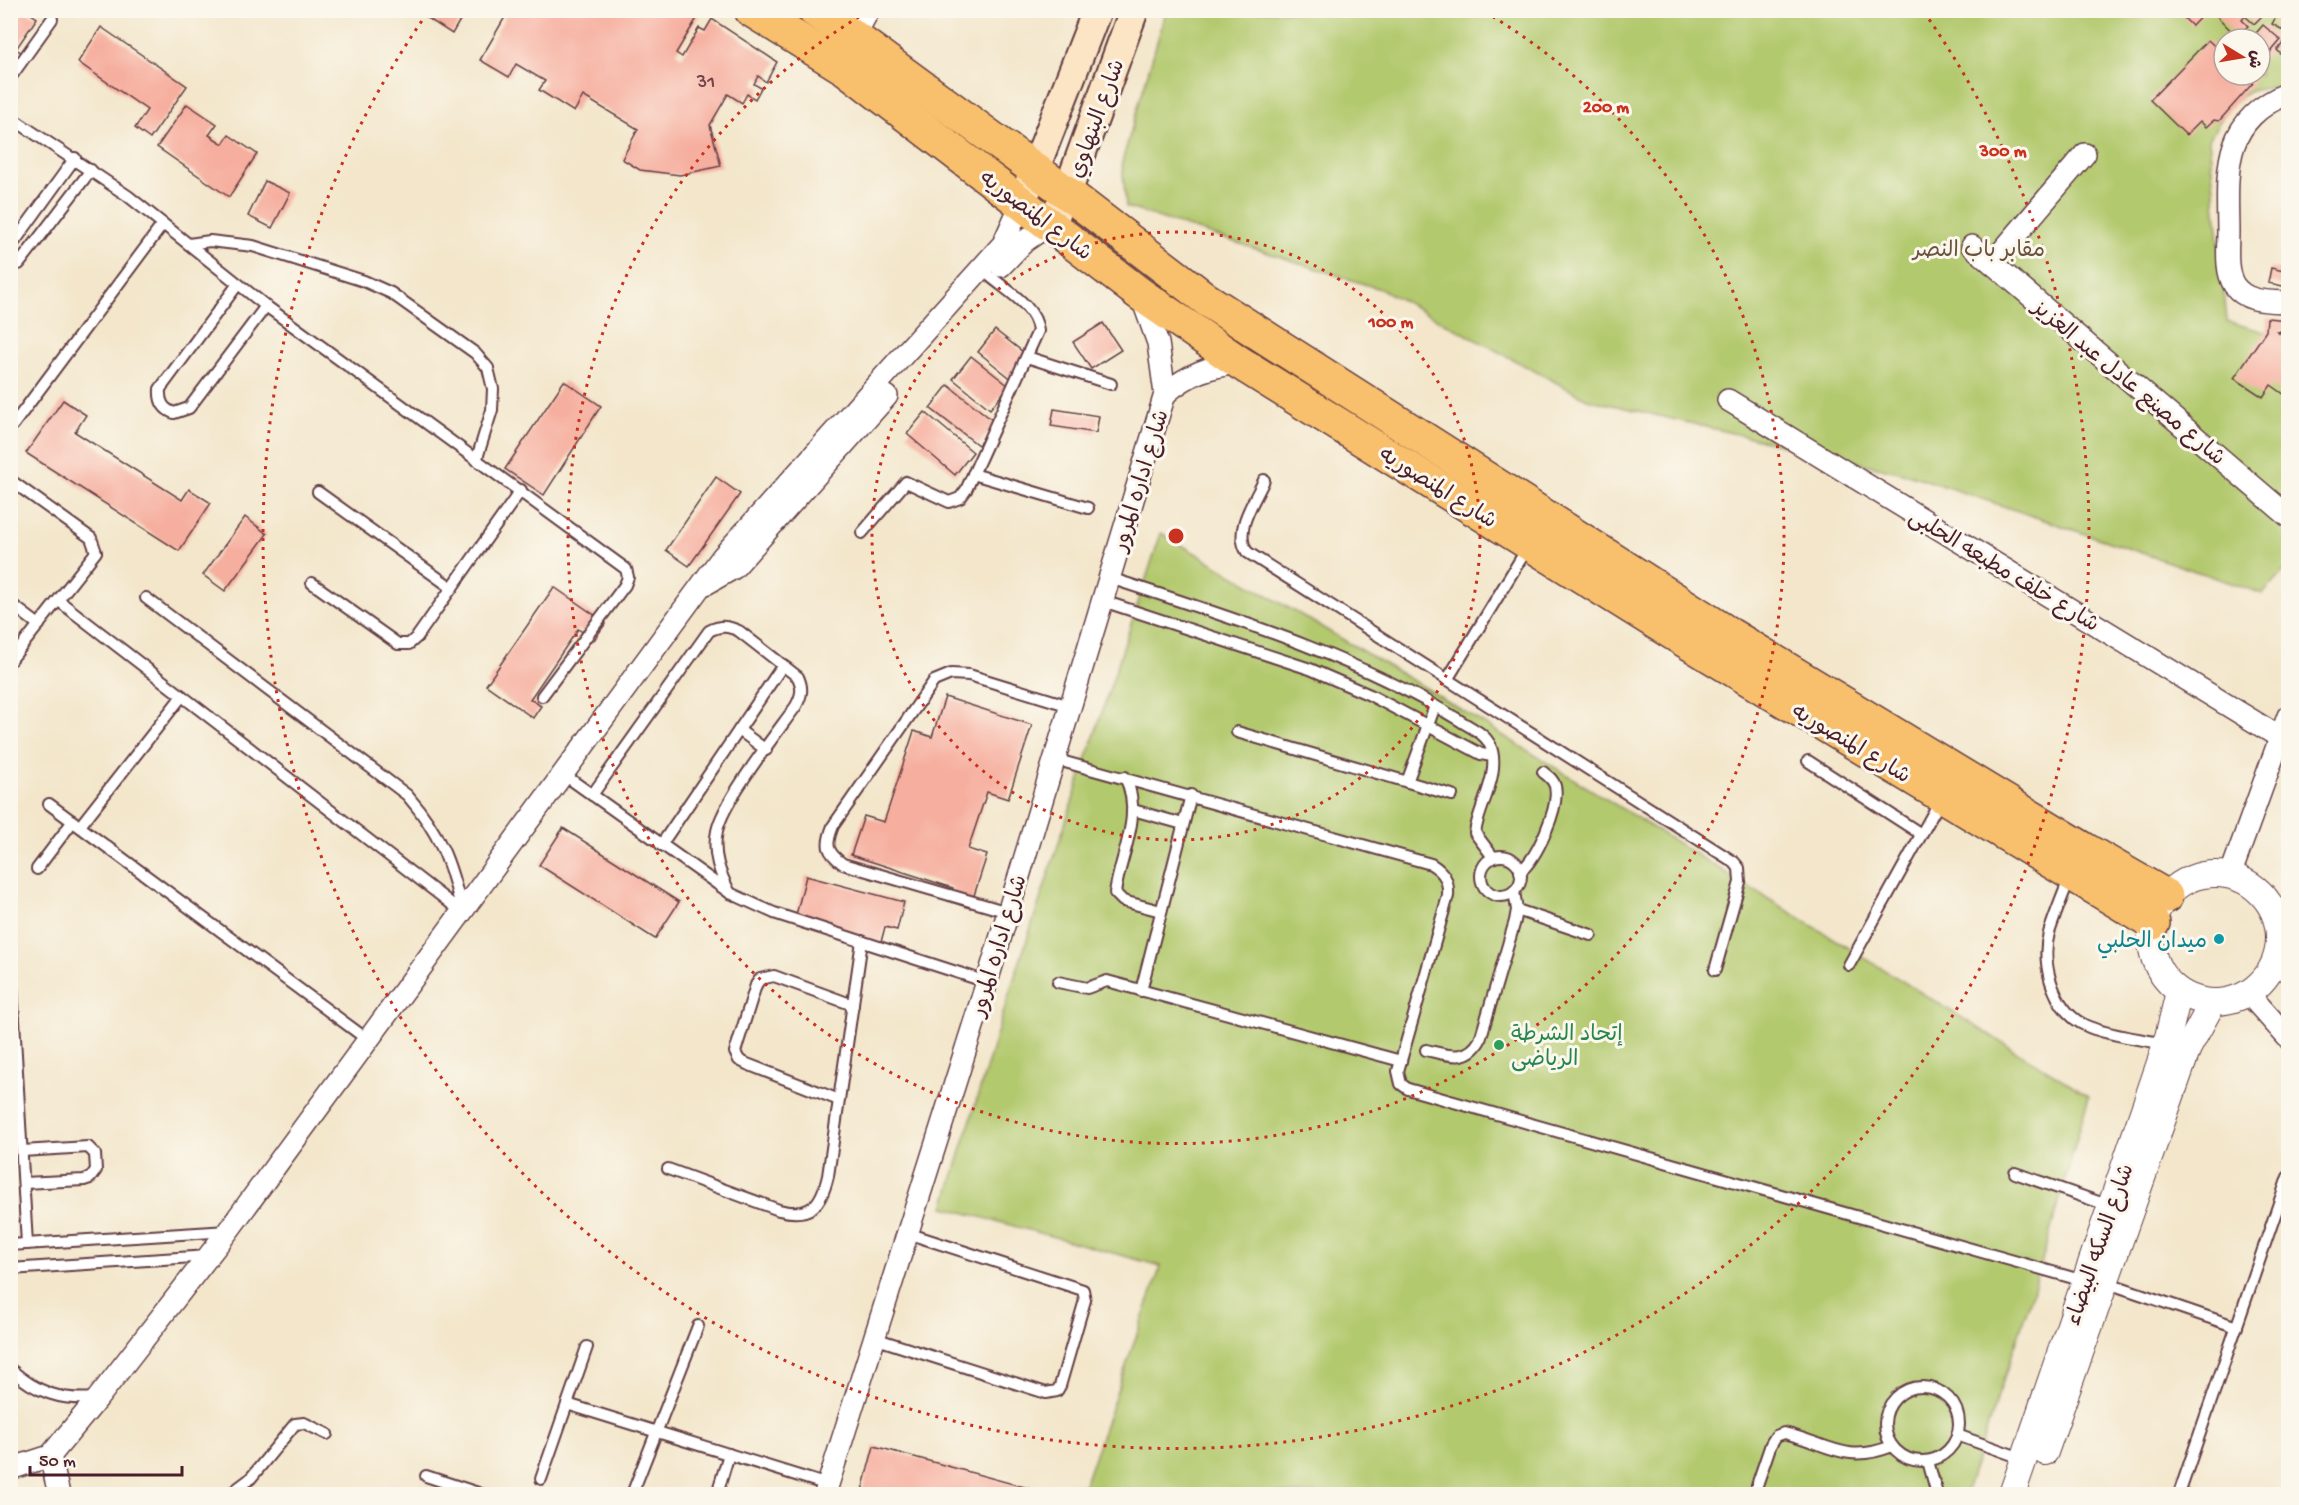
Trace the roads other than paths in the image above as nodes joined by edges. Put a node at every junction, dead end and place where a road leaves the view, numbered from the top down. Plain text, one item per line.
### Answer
1 (751, 10) edge
2 (814, 10) edge
3 (1097, 10) edge
4 (1134, 10) edge
5 (52, 19) dead end
6 (862, 24) edge
7 (10, 78) edge
8 (2289, 93) edge
9 (10, 117) edge
10 (2085, 154) dead end
11 (75, 158) junction
12 (91, 170) junction
13 (1035, 170) junction
14 (1067, 193) junction
15 (1022, 202) junction
16 (163, 224) junction
17 (1050, 224) junction
18 (189, 244) junction
19 (1972, 246) dead end
20 (10, 248) edge
21 (10, 263) edge
22 (1992, 263) junction
23 (991, 277) junction
24 (238, 284) junction
25 (1140, 294) junction
26 (1207, 300) junction
27 (2289, 302) edge
28 (266, 306) junction
29 (1188, 329) junction
30 (1027, 357) junction
31 (1240, 363) junction
32 (1111, 384) dead end
33 (1165, 394) junction
34 (1728, 400) dead end
35 (14, 425) dead end
36 (477, 458) junction
37 (973, 474) junction
38 (10, 480) edge
39 (1264, 480) dead end
40 (521, 490) junction
41 (318, 492) dead end
42 (1088, 508) dead end
43 (2289, 516) edge
44 (1539, 530) junction
45 (862, 533) dead end
46 (1110, 578) junction
47 (312, 583) dead end
48 (703, 586) junction
49 (452, 588) junction
50 (146, 598) dead end
51 (59, 601) junction
52 (1103, 602) junction
53 (10, 603) edge
54 (39, 625) junction
55 (10, 661) edge
56 (783, 665) junction
57 (1447, 680) junction
58 (182, 696) junction
59 (542, 696) dead end
60 (1070, 706) junction
61 (1435, 706) junction
62 (2289, 716) edge
63 (1428, 725) junction
64 (739, 730) junction
65 (1237, 732) dead end
66 (2281, 738) junction
67 (766, 750) junction
68 (1492, 756) junction
69 (1054, 759) junction
70 (1808, 761) dead end
71 (1543, 772) dead end
72 (563, 774) junction
73 (1125, 777) junction
74 (1407, 782) junction
75 (1950, 785) junction
76 (592, 795) junction
77 (1191, 795) junction
78 (1452, 795) dead end
79 (49, 804) dead end
80 (1133, 810) junction
81 (76, 824) junction
82 (1183, 824) junction
83 (1921, 834) junction
84 (661, 845) junction
85 (1493, 857) junction
86 (2078, 862) junction
87 (37, 869) dead end
88 (1521, 872) junction
89 (2230, 876) junction
90 (1514, 891) junction
91 (730, 893) junction
92 (2159, 909) junction
93 (1517, 910) junction
94 (1161, 911) junction
95 (462, 912) junction
96 (1008, 912) junction
97 (2283, 929) edge
98 (1591, 935) dead end
99 (862, 941) junction
100 (10, 951) edge
101 (1849, 965) dead end
102 (1715, 970) dead end
103 (987, 982) junction
104 (1058, 982) dead end
105 (1141, 991) junction
106 (2179, 992) junction
107 (2248, 993) junction
108 (2213, 1002) junction
109 (853, 1005) junction
110 (2289, 1038) edge
111 (368, 1040) junction
112 (2177, 1046) junction
113 (1426, 1050) dead end
114 (1401, 1061) junction
115 (839, 1100) junction
116 (22, 1151) junction
117 (668, 1169) dead end
118 (2015, 1173) dead end
119 (2289, 1177) edge
120 (24, 1183) junction
121 (2110, 1206) junction
122 (228, 1231) junction
123 (908, 1233) junction
124 (27, 1244) junction
125 (10, 1245) edge
126 (209, 1256) junction
127 (10, 1269) edge
128 (2095, 1282) junction
129 (698, 1326) dead end
130 (2237, 1327) junction
131 (874, 1338) junction
132 (587, 1347) dead end
133 (10, 1368) edge
134 (98, 1398) junction
135 (567, 1404) junction
136 (656, 1432) junction
137 (327, 1434) dead end
138 (1957, 1435) junction
139 (1892, 1446) junction
140 (729, 1454) junction
141 (50, 1456) junction
142 (2024, 1459) junction
143 (1928, 1461) junction
144 (10, 1469) edge
145 (426, 1476) dead end
146 (541, 1479) dead end
147 (826, 1490) edge
148 (59, 1494) edge
149 (230, 1494) edge
150 (481, 1494) edge
151 (632, 1494) edge
152 (717, 1494) edge
153 (1754, 1494) edge
154 (1937, 1494) edge
155 (2012, 1494) edge
156 (2030, 1494) edge
157 (2180, 1494) edge

1 - 15 main road, شارع المنصوريه
2 - 6 main road, شارع المنصوريه
3 - 13 main road, شارع البنهاوي
4 - 14 main road, شارع البنهاوي
5 - 7 lane
6 - 13 main road, شارع المنصوريه
8 - 27 street
9 - 11 lane
10 - 22 street
11 - 12 lane
11 - 20 lane
12 - 16 lane
12 - 21 lane
13 - 14 main road, شارع المنصوريه
13 - 15 main road, شارع البنهاوي
14 - 17 main road, شارع البنهاوي
14 - 26 main road, شارع المنصوريه
15 - 17 main road, شارع المنصوريه
15 - 48 street
16 - 18 lane
16 - 35 lane
17 - 23 street
17 - 25 main road, شارع المنصوريه
18 - 24 lane
18 - 36 lane
19 - 22 street, شارع مصنع عادل عبد العزيز
22 - 43 street, شارع مصنع عادل عبد العزيز
23 - 30 lane
23 - 48 street
24 - 28 lane
24 - 28 lane
25 - 29 main road, شارع المنصوريه
25 - 33 street, شارع اداره المرور
26 - 29 main road
26 - 44 main road, شارع المنصوريه
28 - 36 lane
29 - 31 main road, شارع المنصوريه
30 - 32 lane
30 - 37 lane
31 - 33 street, شارع اداره المرور
31 - 44 main road, شارع المنصوريه
33 - 46 street, شارع اداره المرور
34 - 66 street, شارع خلف مطبعه الحلبى
36 - 40 lane
37 - 42 lane
37 - 45 lane
38 - 51 lane
39 - 57 lane
40 - 49 lane
40 - 59 lane
41 - 49 lane
44 - 57 lane
44 - 75 main road, شارع المنصوريه
46 - 52 street, شارع اداره المرور
46 - 61 lane
47 - 49 lane
48 - 72 street
50 - 95 lane
51 - 54 lane
51 - 58 lane
52 - 60 street, شارع اداره المرور
52 - 63 lane
53 - 54 lane
54 - 55 lane
56 - 64 lane
56 - 67 lane
56 - 76 lane
57 - 102 lane
58 - 81 lane
58 - 95 lane
60 - 69 street, شارع اداره المرور
60 - 96 lane
61 - 63 lane
61 - 68 lane
62 - 66 street
63 - 68 lane
63 - 74 lane
64 - 67 lane
64 - 84 lane
65 - 74 lane
66 - 89 street
67 - 91 lane
68 - 85 lane
69 - 73 lane
69 - 96 street, شارع اداره المرور
70 - 83 lane
71 - 88 lane
72 - 76 lane
72 - 95 street
73 - 77 lane
73 - 80 lane
74 - 78 lane
75 - 83 lane
75 - 86 main road, شارع المنصوريه
76 - 84 lane
77 - 82 lane
77 - 114 lane
79 - 81 lane
80 - 82 lane
80 - 94 lane
81 - 87 lane
81 - 111 lane
82 - 94 lane
83 - 101 lane
84 - 91 lane
85 - 88 lane
85 - 90 lane
86 - 92 main road, شارع المنصوريه
86 - 112 lane
88 - 90 lane
89 - 92 street
89 - 97 street
90 - 93 lane
91 - 99 lane
92 - 106 street
93 - 98 lane
93 - 113 lane
94 - 105 lane
95 - 111 street
96 - 103 street, شارع اداره المرور
97 - 107 street
99 - 103 lane
99 - 109 lane
100 - 116 lane
103 - 123 street, شارع اداره المرور
104 - 105 lane
105 - 114 lane
106 - 108 street
106 - 112 street, شارع السكه البيضاء
107 - 108 street
107 - 110 street
108 - 112 street, شارع السكه البيضاء
109 - 115 lane
109 - 115 lane
111 - 122 street
112 - 121 street, شارع السكه البيضاء
112 - 128 street, شارع السكه البيضاء
114 - 128 lane
115 - 117 lane
116 - 120 lane
116 - 120 lane
118 - 121 lane
119 - 130 lane
120 - 124 lane
121 - 128 street, شارع السكه البيضاء
122 - 124 lane
122 - 126 street
123 - 131 street, شارع اداره المرور
123 - 131 lane
124 - 125 lane
126 - 127 lane
126 - 134 street
128 - 130 lane
128 - 142 street, شارع السكه البيضاء
128 - 156 street, شارع السكه البيضاء
129 - 136 lane
130 - 157 lane
131 - 147 street, شارع اداره المرور
132 - 135 lane
133 - 134 lane
134 - 141 street
135 - 136 lane
135 - 146 lane
136 - 140 lane
136 - 151 lane
137 - 149 lane
138 - 139 lane
138 - 142 lane
138 - 143 lane
139 - 143 lane
139 - 153 lane
140 - 147 lane
140 - 152 lane
141 - 144 street
141 - 148 street
142 - 155 street, شارع السكه البيضاء
143 - 154 lane
145 - 150 lane

